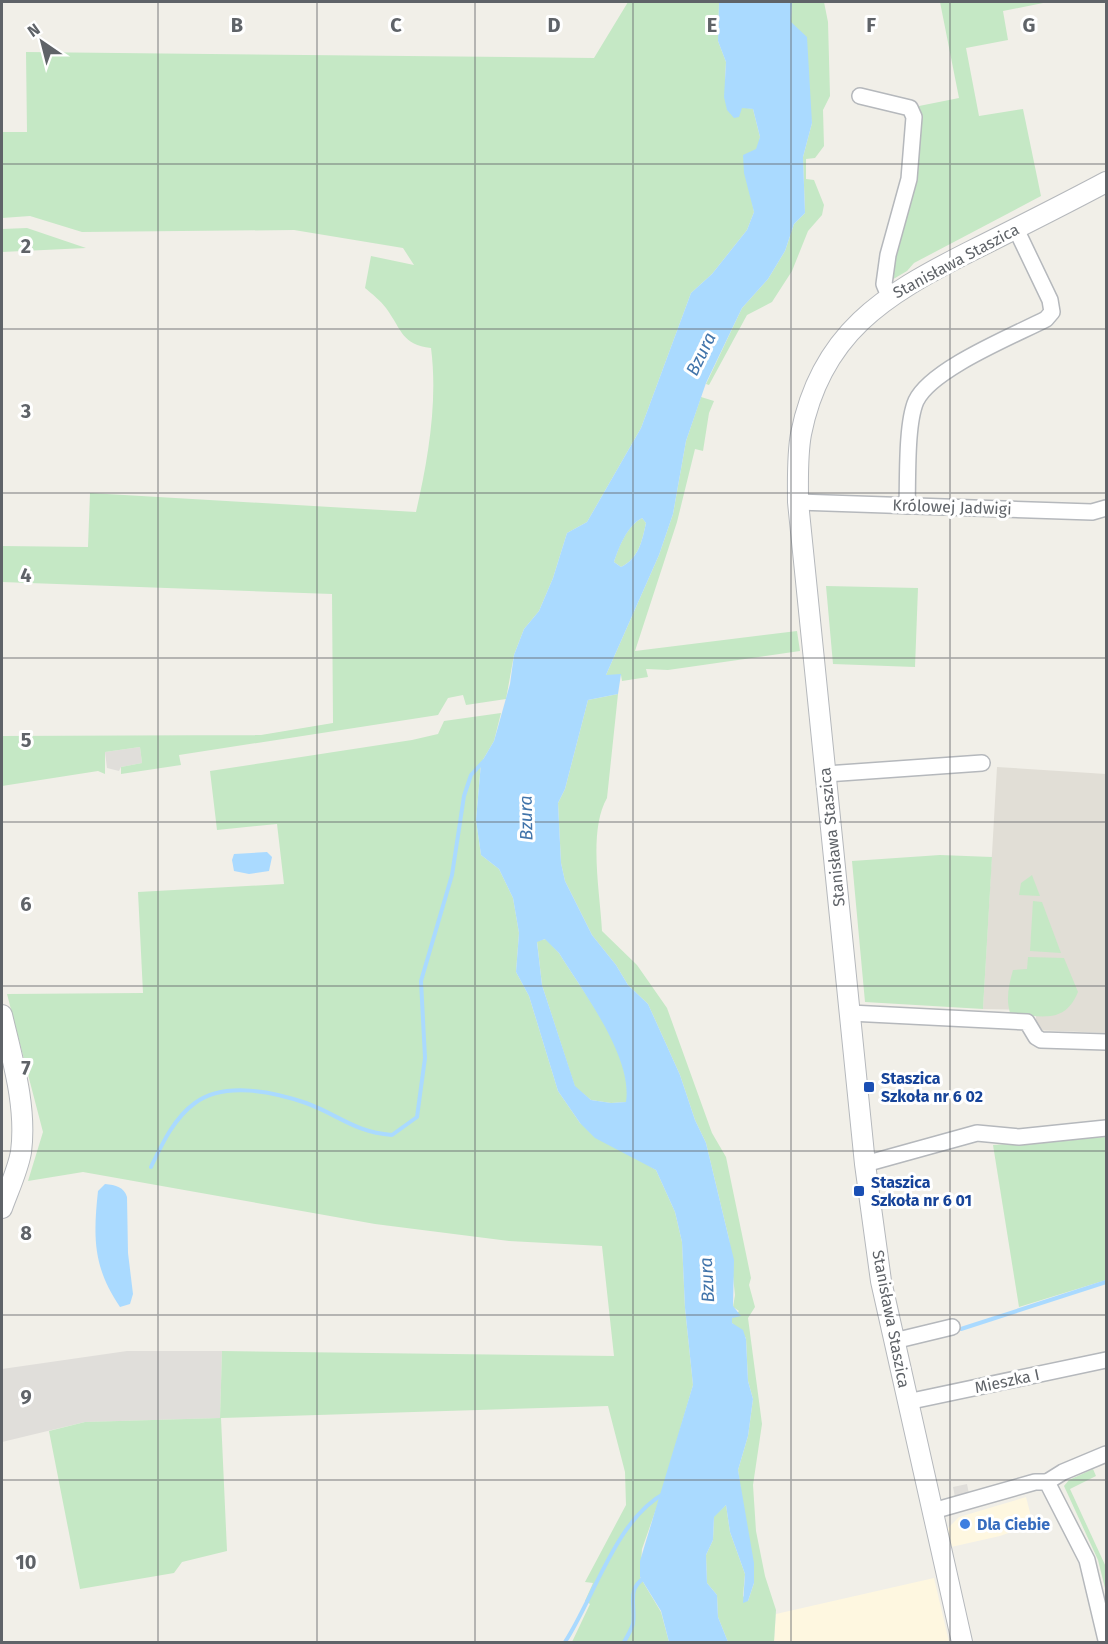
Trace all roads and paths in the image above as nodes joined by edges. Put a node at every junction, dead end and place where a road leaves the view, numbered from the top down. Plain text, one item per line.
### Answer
1 (860, 96) dead end
2 (1107, 182) edge
3 (1016, 229) junction
4 (889, 296) junction
5 (798, 502) junction
6 (907, 506) junction
7 (1107, 508) edge
8 (981, 763) dead end
9 (826, 774) junction
10 (850, 1013) junction
11 (2, 1015) edge
12 (1107, 1042) edge
13 (1107, 1128) edge
14 (865, 1164) junction
15 (2, 1208) edge
16 (952, 1327) dead end
17 (894, 1341) junction
18 (1107, 1360) edge
19 (908, 1402) junction
20 (1107, 1454) edge
21 (1047, 1482) junction
22 (933, 1511) junction
23 (1107, 1640) edge
24 (962, 1642) edge

1 - 4 street
2 - 3 street, Stanisława Staszica
3 - 4 street, Stanisława Staszica
3 - 6 street
4 - 5 street, Stanisława Staszica
5 - 6 street, Królowej Jadwigi
5 - 9 street, Stanisława Staszica
6 - 7 street, Królowej Jadwigi
8 - 9 street
9 - 10 street, Stanisława Staszica
10 - 12 street
10 - 14 street, Stanisława Staszica
11 - 15 street
13 - 14 street
14 - 17 street, Stanisława Staszica
16 - 17 street
17 - 19 street, Stanisława Staszica
18 - 19 street, Mieszka I
19 - 22 street, Stanisława Staszica
20 - 21 street
21 - 22 street
21 - 23 street
22 - 24 street, Stanisława Staszica

